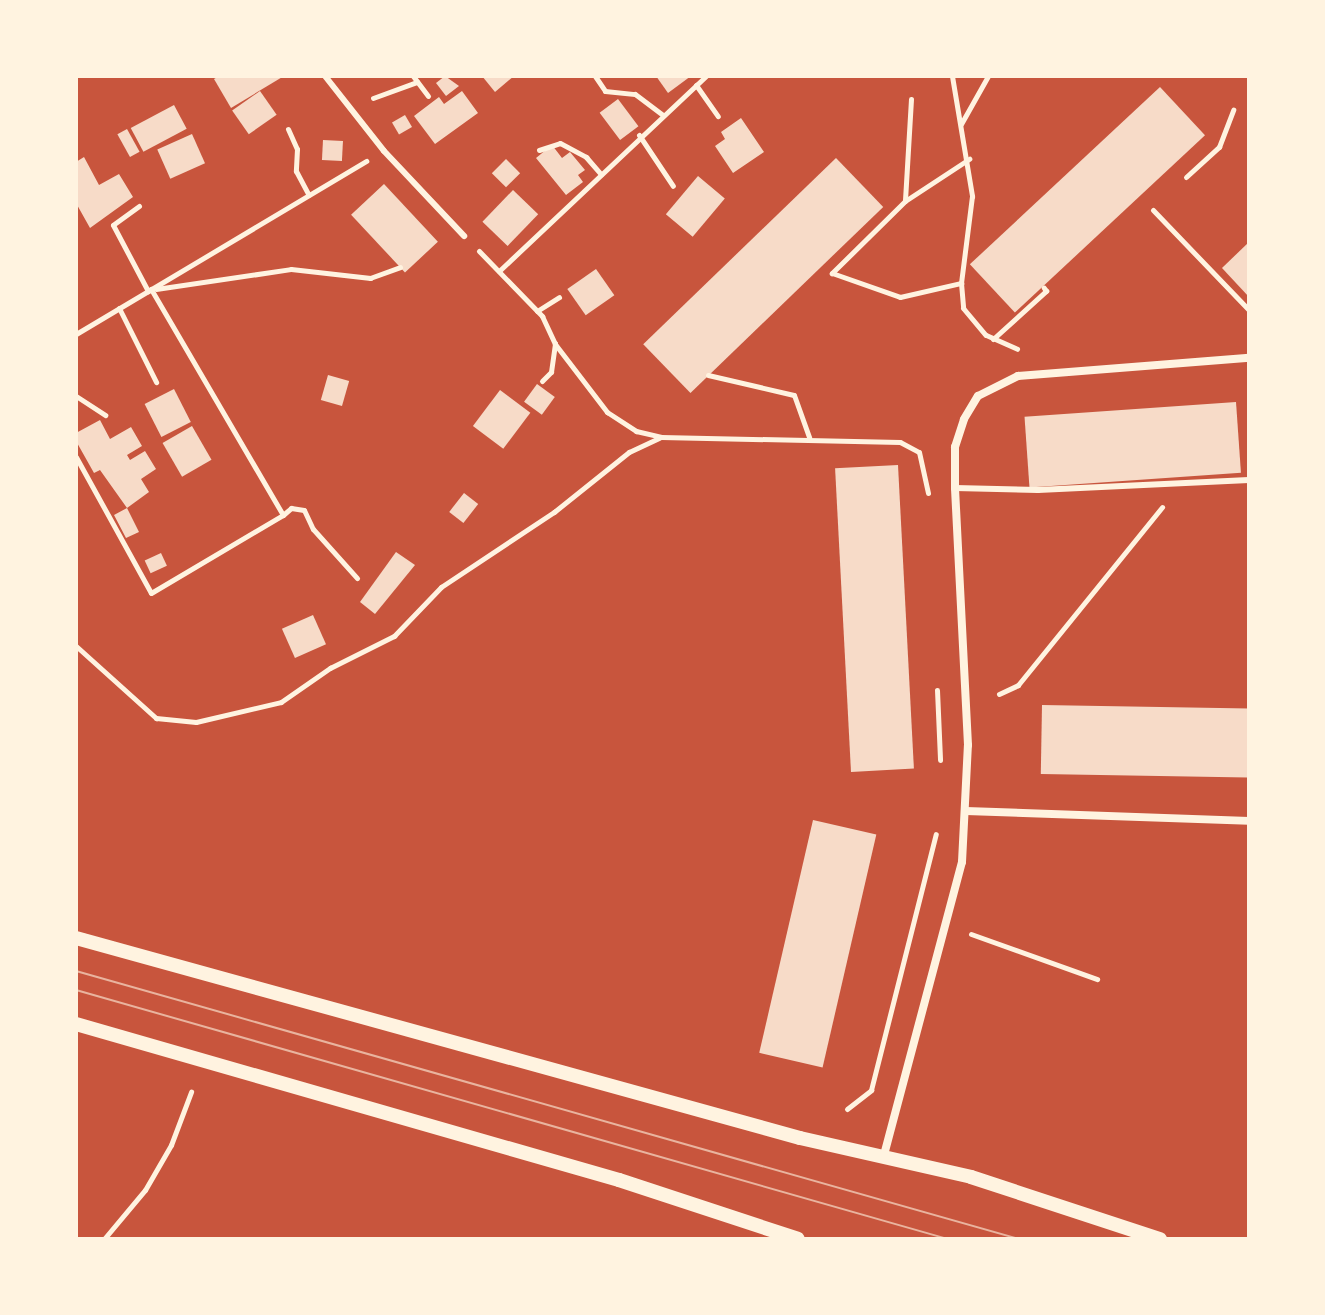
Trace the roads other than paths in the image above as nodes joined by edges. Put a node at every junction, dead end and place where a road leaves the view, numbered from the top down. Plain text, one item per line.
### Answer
1 (325, 76) edge
2 (464, 236) dead end
3 (1249, 358) edge
4 (1249, 480) edge
5 (955, 488) junction
6 (966, 811) junction
7 (1249, 821) edge
8 (76, 938) edge
9 (76, 1024) edge
10 (884, 1155) junction
11 (798, 1239) edge
12 (1160, 1239) edge

1 - 2 lane
3 - 5 street
4 - 5 lane
5 - 6 street
6 - 7 street
6 - 10 street
8 - 10 street
9 - 11 street
10 - 12 street

